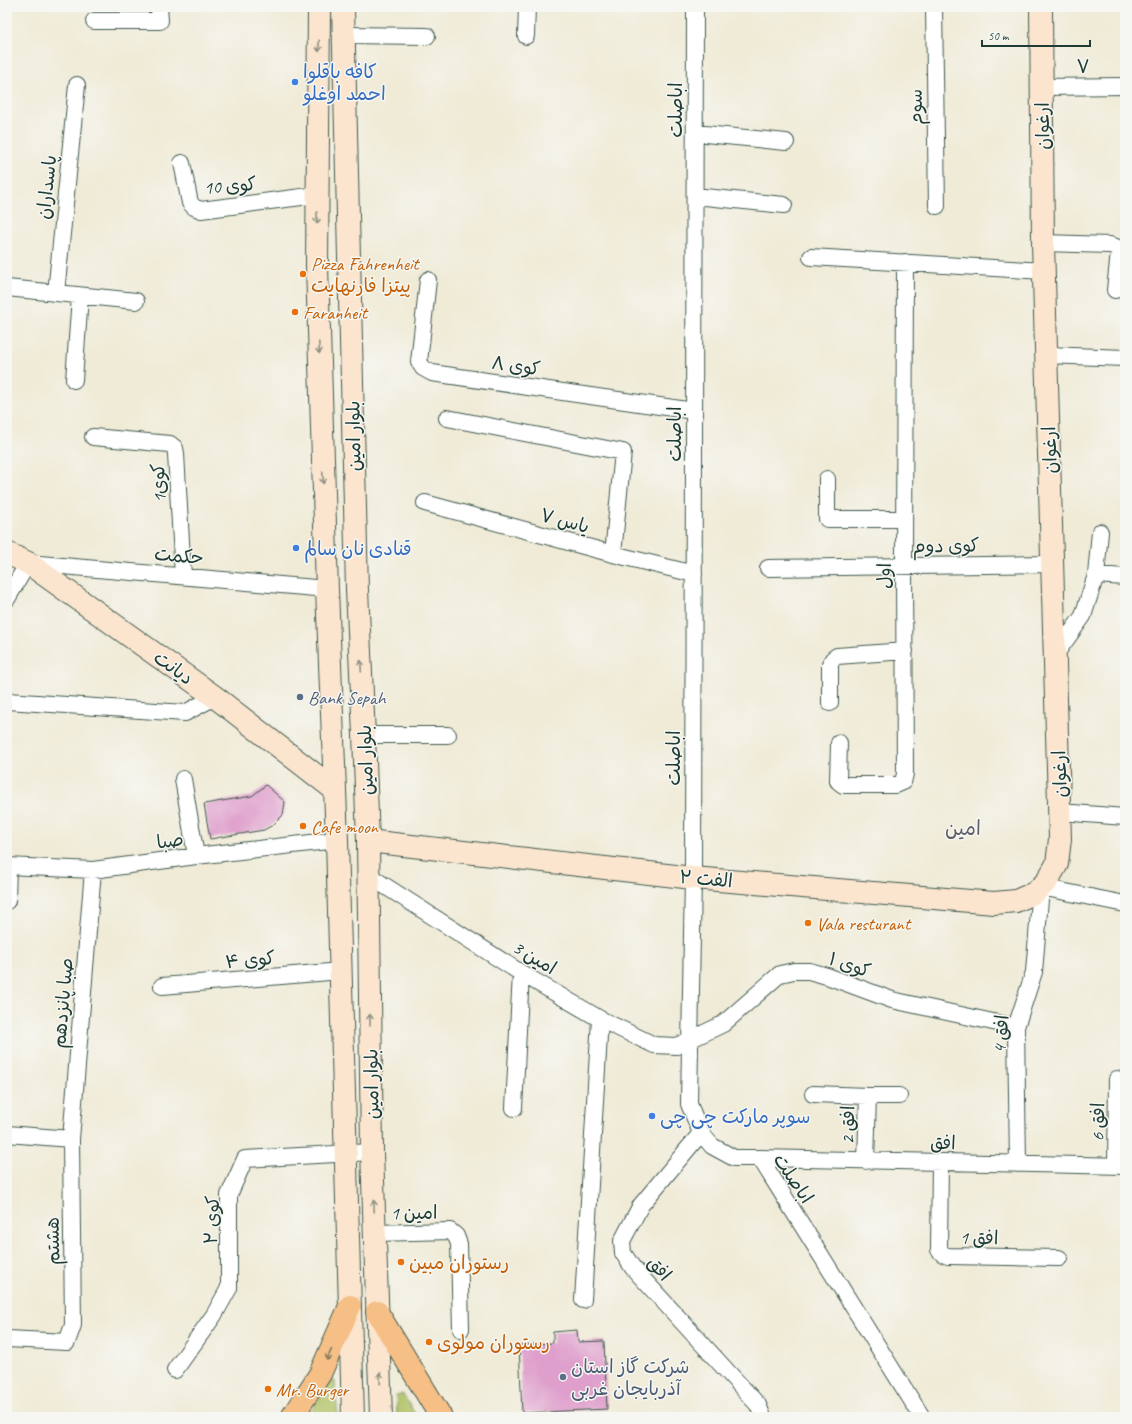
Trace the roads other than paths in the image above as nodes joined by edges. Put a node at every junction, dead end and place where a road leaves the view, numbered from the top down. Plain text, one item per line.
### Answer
1 (159, 7) edge
2 (319, 7) edge
3 (343, 7) edge
4 (527, 7) edge
5 (695, 7) edge
6 (934, 7) edge
7 (1040, 7) edge
8 (94, 21) dead end
9 (344, 35) junction
10 (427, 36) dead end
11 (526, 36) dead end
12 (77, 85) dead end
13 (1125, 86) edge
14 (1041, 87) junction
15 (695, 133) junction
16 (786, 142) dead end
17 (182, 163) dead end
18 (317, 195) junction
19 (695, 196) junction
20 (784, 205) dead end
21 (937, 206) dead end
22 (1043, 243) junction
23 (811, 257) dead end
24 (905, 262) junction
25 (1044, 271) junction
26 (428, 280) dead end
27 (7, 288) edge
28 (1115, 290) dead end
29 (56, 293) junction
30 (80, 296) junction
31 (136, 301) dead end
32 (1046, 355) junction
33 (1125, 358) edge
34 (74, 380) dead end
35 (694, 411) junction
36 (447, 418) dead end
37 (93, 437) dead end
38 (827, 479) dead end
39 (425, 503) dead end
40 (904, 519) junction
41 (1100, 532) dead end
42 (7, 553) edge
43 (613, 554) junction
44 (28, 563) junction
45 (1053, 564) junction
46 (904, 566) junction
47 (768, 568) dead end
48 (694, 574) junction
49 (1096, 575) junction
50 (183, 576) junction
51 (1125, 577) edge
52 (326, 589) junction
53 (357, 590) junction
54 (7, 599) edge
55 (905, 651) junction
56 (1055, 655) junction
57 (215, 697) junction
58 (7, 701) edge
59 (830, 703) dead end
60 (448, 734) dead end
61 (364, 735) junction
62 (838, 743) dead end
63 (183, 779) dead end
64 (335, 790) junction
65 (1060, 812) junction
66 (1125, 817) edge
67 (337, 840) junction
68 (368, 841) junction
69 (196, 856) junction
70 (8, 866) edge
71 (92, 870) junction
72 (368, 875) junction
73 (693, 878) junction
74 (1041, 887) junction
75 (7, 901) edge
76 (1125, 904) edge
77 (342, 971) junction
78 (521, 973) junction
79 (162, 986) dead end
80 (600, 1019) junction
81 (1016, 1027) junction
82 (690, 1039) junction
83 (1117, 1079) dead end
84 (813, 1094) dead end
85 (868, 1096) junction
86 (899, 1096) dead end
87 (514, 1108) dead end
88 (701, 1133) junction
89 (7, 1134) edge
90 (71, 1139) junction
91 (372, 1152) junction
92 (346, 1153) junction
93 (760, 1158) junction
94 (866, 1160) junction
95 (940, 1162) junction
96 (1018, 1164) junction
97 (1120, 1166) edge
98 (375, 1233) junction
99 (1059, 1258) dead end
100 (583, 1300) dead end
101 (350, 1306) junction
102 (377, 1312) junction
103 (461, 1329) dead end
104 (7, 1339) edge
105 (175, 1370) dead end
106 (292, 1417) edge
107 (353, 1417) edge
108 (381, 1417) edge
109 (441, 1417) edge
110 (764, 1417) edge
111 (922, 1417) edge

1 - 8 street
2 -> 18 main road, بلوار امین
3 - 9 main road, بلوار امین
4 - 11 street
5 - 15 street, اباصلت
6 - 21 street, سوم
7 - 14 main road, ارغوان
9 - 10 street
9 - 53 main road, بلوار امین
12 - 29 street, پاسداران
13 - 14 street, ۷
14 - 22 main road, ارغوان
15 - 16 street
15 - 19 street, اباصلت
17 - 18 street, کوی 10
18 -> 52 main road, بلوار امین
19 - 20 street
19 - 35 street, اباصلت
22 - 25 main road, ارغوان
22 - 28 street
23 - 24 street
24 - 25 street
24 - 40 street, اول
25 - 32 main road, ارغوان
26 - 35 street, کوی ۸
27 - 29 street
29 - 30 street
30 - 31 street
30 - 34 street
32 - 33 street
32 - 45 main road, ارغوان
35 - 48 street, اباصلت
36 - 43 street
37 - 50 street, کوی1
38 - 40 street
39 - 43 street, یاس ۷
40 - 46 street, اول
41 - 49 street
42 - 44 main road, دیانت
43 - 48 street, یاس ۷
44 - 50 street, حکمت
44 - 54 street
44 - 57 main road, دیانت
45 - 46 street, کوی دوم
45 - 56 main road, ارغوان
46 - 47 street, کوی دوم
46 - 55 street, اول
48 - 73 street, اباصلت
49 - 51 street
49 - 56 street
50 - 52 street, حکمت
52 - 53 main road
52 - 64 main road, بلوار امین
61 -> 53 main road, بلوار امین
55 - 59 street
55 - 62 street, اول
56 - 65 main road, ارغوان
57 - 58 street
57 - 64 main road, دیانت
60 - 61 street
61 - 68 main road, بلوار امین
63 - 69 street
64 - 67 main road, بلوار امین
65 - 66 street
65 - 74 main road, ارغوان
67 - 69 street, صبا
67 - 77 main road, بلوار امین
68 - 72 main road, بلوار امین
68 - 73 main road, الفت ۲
69 - 71 street, صبا
70 - 71 street, صبا
70 - 75 street
71 - 90 street, صبا پانزدهم
72 - 78 street, امین 3
91 -> 72 main road, بلوار امین
73 - 74 main road, الفت ۲
73 - 82 street, اباصلت
74 - 76 street
74 - 81 street, افق 4
77 - 79 street, کوی ۴
77 - 92 main road, بلوار امین
78 - 80 street, امین 3
78 - 87 street
80 - 82 street, امین 3
80 - 100 street
81 - 82 street, کوی ۱
81 - 96 street, افق 4
82 - 88 street, اباصلت
83 - 97 street, افق 6
84 - 85 street, افق 2
85 - 86 street
85 - 94 street, افق 2
88 - 93 street, اباصلت
88 - 110 street, افق
89 - 90 street
90 - 104 street, هشتم
91 - 92 street
98 -> 91 main road, بلوار امین
92 - 101 main road, بلوار امین
92 - 105 street, کوی ۲
93 - 94 street, افق
93 - 111 street, اباصلت
94 - 95 street, افق
95 - 96 street, افق
95 - 99 street, افق 1
96 - 97 street, افق
98 - 102 main road, بلوار امین
98 - 103 street, امین 1
101 -> 106 main road
101 - 107 main road, بلوار امین
108 -> 102 main road, بلوار امین
102 - 109 main road

